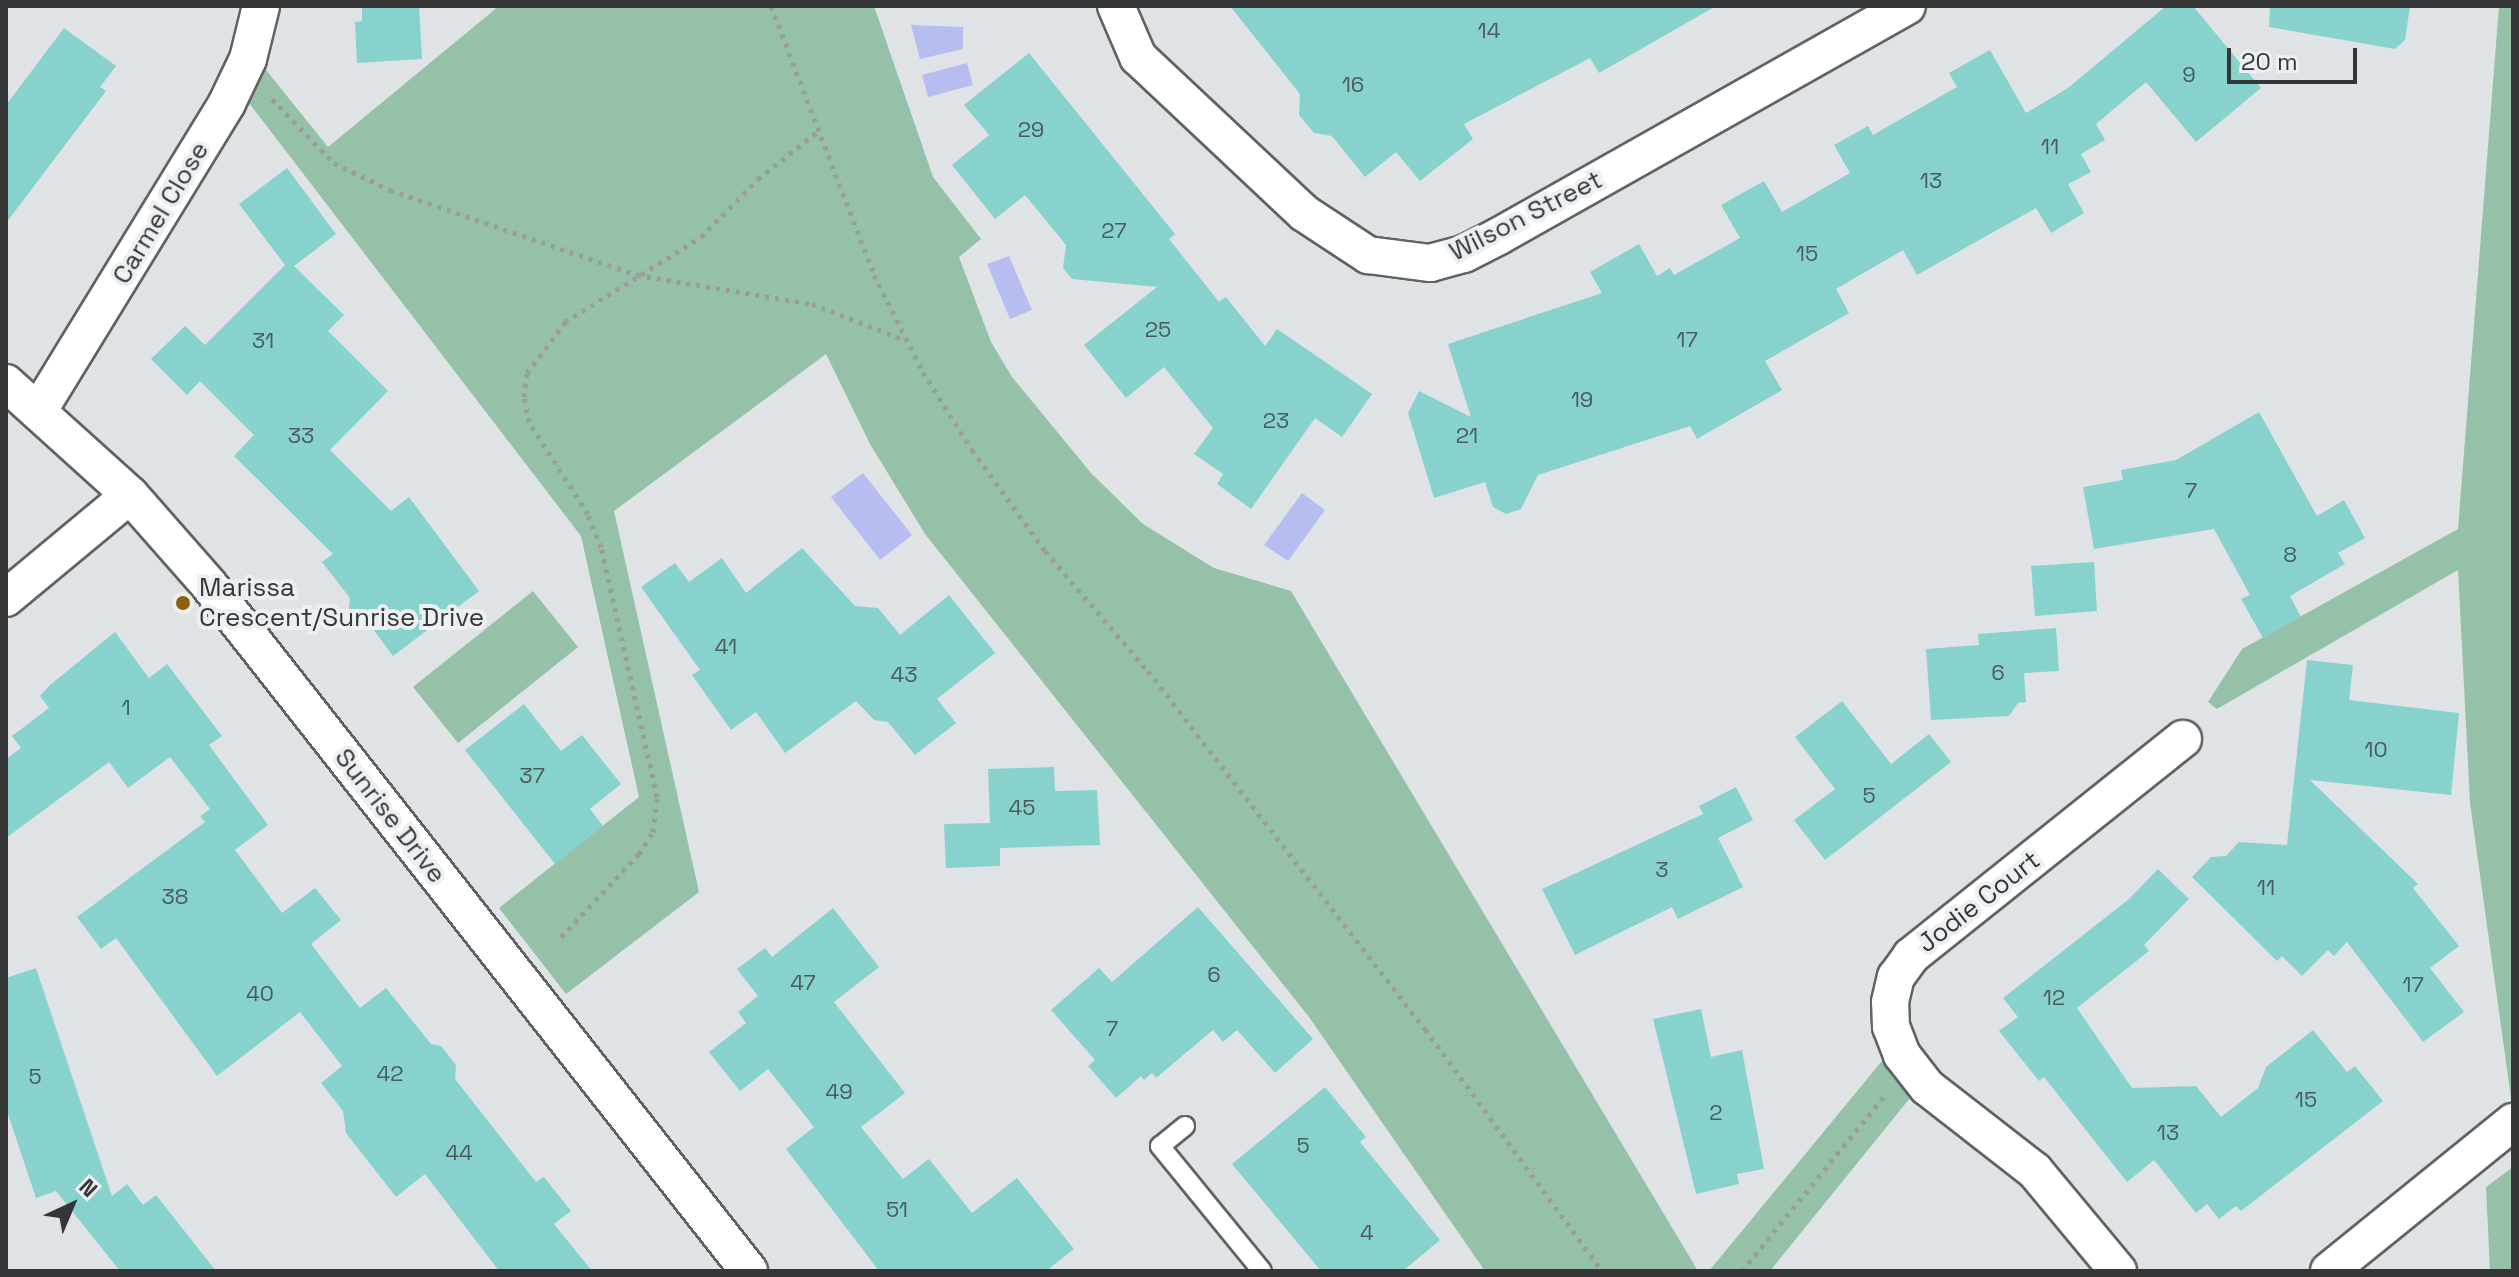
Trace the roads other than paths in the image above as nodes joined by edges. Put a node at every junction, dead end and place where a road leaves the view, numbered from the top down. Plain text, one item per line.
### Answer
1 (261, 6) edge
2 (1116, 6) edge
3 (1907, 6) edge
4 (6, 383) edge
5 (39, 410) junction
6 (130, 495) junction
7 (6, 598) edge
8 (2183, 739) dead end
9 (1185, 1126) dead end
10 (2511, 1129) edge
11 (749, 1271) edge
12 (1262, 1271) edge
13 (2118, 1271) edge
14 (2329, 1271) edge

1 - 5 street, Carmel Close
2 - 3 street, Wilson Street
4 - 5 street, Sunrise Drive
5 - 6 street, Sunrise Drive
6 - 7 street
6 - 11 street, Sunrise Drive
8 - 13 street, Jodie Court
9 - 12 lane
10 - 14 street

